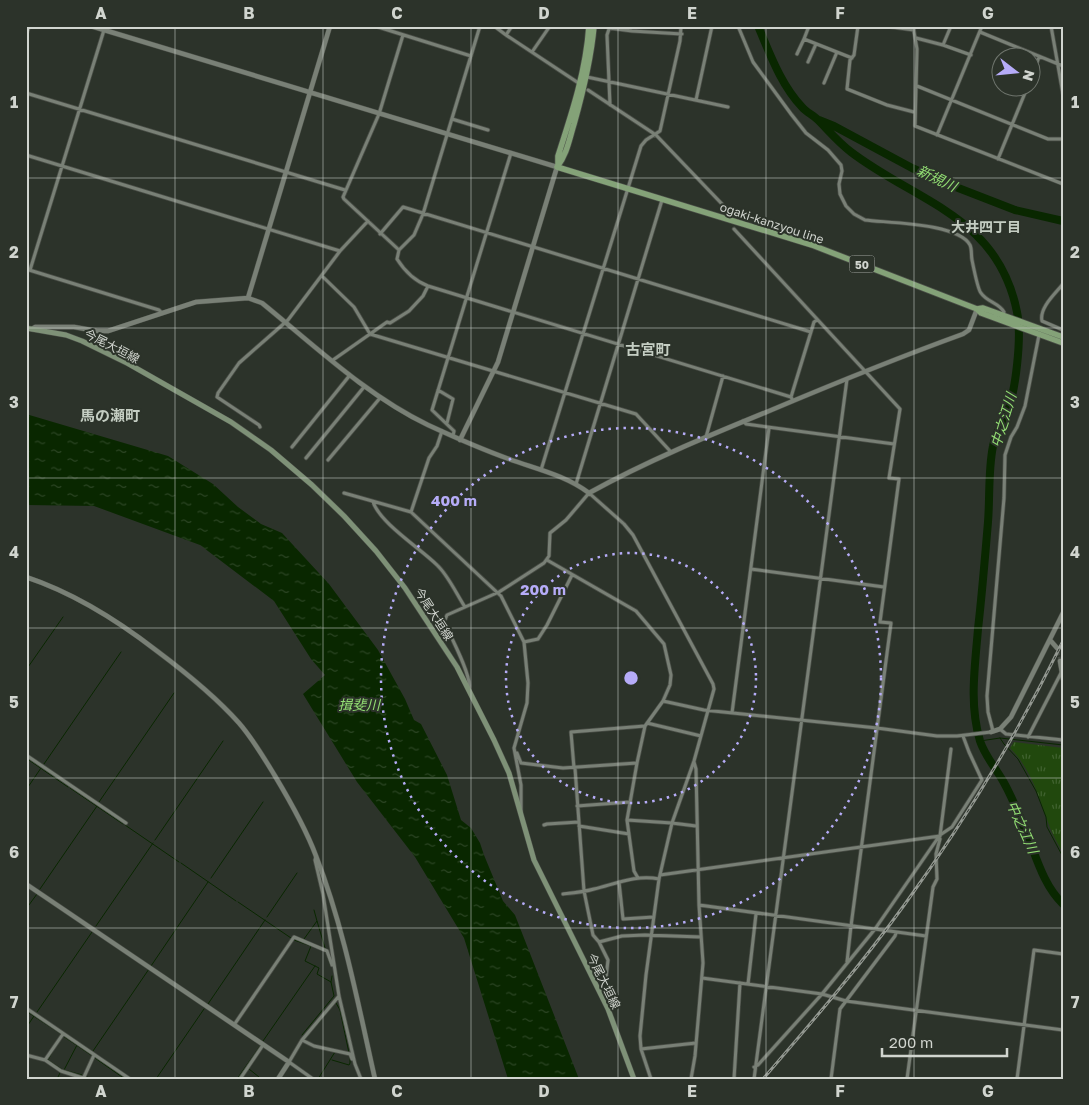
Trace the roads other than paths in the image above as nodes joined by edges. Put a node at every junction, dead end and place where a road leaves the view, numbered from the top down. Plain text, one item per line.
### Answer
1 (29, 26) edge
2 (91, 26) edge
3 (330, 26) edge
4 (375, 26) edge
5 (494, 26) edge
6 (512, 26) edge
7 (550, 26) edge
8 (589, 26) edge
9 (594, 26) edge
10 (681, 26) edge
11 (712, 26) edge
12 (738, 26) edge
13 (809, 26) edge
14 (858, 26) edge
15 (884, 26) edge
16 (950, 26) edge
17 (982, 26) edge
18 (1051, 26) edge
19 (480, 27) edge
20 (609, 27) edge
21 (913, 28) edge
22 (104, 30) junction
23 (980, 32) junction
24 (682, 34) junction
25 (403, 35) junction
26 (506, 35) junction
27 (26, 36) edge
28 (916, 38) junction
29 (804, 39) junction
30 (816, 44) junction
31 (943, 45) junction
32 (1018, 48) edge
33 (532, 52) junction
34 (837, 52) junction
35 (797, 54) dead end
36 (971, 55) junction
37 (471, 56) junction
38 (852, 58) junction
39 (1042, 58) edge
40 (808, 62) dead end
41 (1057, 64) junction
42 (1063, 66) edge
43 (587, 77) junction
44 (609, 82) junction
45 (824, 83) dead end
46 (916, 86) junction
47 (583, 88) junction
48 (26, 93) edge
49 (310, 93) junction
50 (669, 94) junction
51 (1063, 94) edge
52 (1023, 98) edge
53 (696, 100) junction
54 (952, 100) junction
55 (610, 105) junction
56 (728, 107) dead end
57 (79, 109) junction
58 (914, 112) junction
59 (379, 114) junction
60 (452, 119) junction
61 (1012, 124) junction
62 (488, 130) dead end
63 (447, 135) junction
64 (937, 135) junction
65 (654, 136) junction
66 (1063, 139) edge
67 (510, 153) junction
68 (26, 155) edge
69 (998, 159) junction
70 (62, 166) junction
71 (558, 167) junction
72 (286, 172) junction
73 (1063, 184) edge
74 (627, 189) junction
75 (346, 190) junction
76 (662, 200) junction
77 (722, 204) dead end
78 (423, 214) junction
79 (368, 221) junction
80 (268, 228) junction
81 (734, 229) dead end
82 (486, 233) junction
83 (380, 234) junction
84 (533, 248) junction
85 (399, 250) junction
86 (340, 251) junction
87 (603, 269) junction
88 (28, 270) edge
89 (322, 276) junction
90 (638, 280) junction
91 (1063, 284) edge
92 (428, 286) junction
93 (466, 297) junction
94 (248, 298) junction
95 (977, 309) junction
96 (513, 312) junction
97 (162, 313) junction
98 (1006, 318) junction
99 (817, 320) junction
100 (286, 322) junction
101 (29, 328) edge
102 (1063, 330) edge
103 (811, 332) junction
104 (1037, 332) junction
105 (583, 333) junction
106 (370, 334) junction
107 (1063, 337) edge
108 (1063, 343) edge
109 (618, 344) junction
110 (448, 357) junction
111 (333, 360) junction
112 (495, 371) junction
113 (866, 371) junction
114 (350, 375) junction
115 (723, 376) junction
116 (847, 379) junction
117 (364, 386) junction
118 (438, 390) junction
119 (566, 391) junction
120 (380, 398) junction
121 (792, 399) junction
122 (601, 402) junction
123 (743, 421) junction
124 (447, 424) junction
125 (260, 427) dead end
126 (769, 428) junction
127 (442, 431) junction
128 (453, 436) junction
129 (840, 436) junction
130 (706, 437) junction
131 (460, 440) junction
132 (894, 444) junction
133 (292, 446) dead end
134 (671, 452) junction
135 (306, 458) dead end
136 (328, 460) dead end
137 (541, 470) junction
138 (576, 484) junction
139 (589, 492) junction
140 (344, 493) dead end
141 (373, 501) junction
142 (411, 512) junction
143 (547, 560) junction
144 (751, 569) junction
145 (572, 575) junction
146 (26, 577) edge
147 (820, 579) junction
148 (884, 587) junction
149 (499, 592) junction
150 (465, 607) junction
151 (1063, 613) edge
152 (1050, 640) junction
153 (524, 642) junction
154 (1057, 648) tunnel mouth
155 (1060, 661) dead end
156 (1062, 671) edge
157 (1063, 679) edge
158 (468, 689) junction
159 (663, 701) junction
160 (709, 710) junction
161 (732, 713) junction
162 (801, 720) junction
163 (646, 724) junction
164 (877, 728) junction
165 (1000, 729) junction
166 (992, 731) junction
167 (965, 735) junction
168 (701, 736) junction
169 (1028, 737) junction
170 (1063, 740) edge
171 (514, 748) junction
172 (950, 749) dead end
173 (26, 755) edge
174 (694, 761) junction
175 (637, 763) junction
176 (575, 768) junction
177 (630, 802) junction
178 (578, 806) junction
179 (520, 816) junction
180 (627, 820) junction
181 (126, 823) dead end
182 (672, 823) junction
183 (579, 824) junction
184 (544, 825) dead end
185 (696, 826) junction
186 (629, 834) junction
187 (940, 836) junction
188 (862, 847) junction
189 (316, 856) junction
190 (783, 859) junction
191 (697, 869) junction
192 (659, 877) junction
193 (638, 878) junction
194 (619, 882) junction
195 (26, 884) edge
196 (584, 891) junction
197 (563, 894) dead end
198 (699, 905) junction
199 (756, 914) junction
200 (775, 916) junction
201 (654, 917) junction
202 (851, 926) junction
203 (875, 929) junction
204 (896, 932) junction
205 (652, 936) junction
206 (926, 936) junction
207 (701, 937) junction
208 (599, 942) junction
209 (1063, 954) edge
210 (847, 962) junction
211 (335, 973) junction
212 (606, 978) dead end
213 (702, 978) junction
214 (740, 983) junction
215 (748, 984) junction
216 (766, 986) junction
217 (822, 994) junction
218 (339, 996) junction
219 (846, 1001) junction
220 (26, 1008) edge
221 (916, 1010) junction
222 (234, 1025) junction
223 (1024, 1026) junction
224 (1063, 1030) edge
225 (62, 1034) junction
226 (302, 1040) junction
227 (696, 1043) junction
228 (263, 1045) junction
229 (641, 1049) junction
230 (26, 1055) edge
231 (94, 1055) junction
232 (45, 1060) junction
233 (289, 1062) junction
234 (355, 1064) junction
235 (754, 1066) junction
236 (84, 1078) edge
237 (130, 1079) edge
238 (240, 1079) edge
239 (278, 1079) edge
240 (313, 1079) edge
241 (361, 1079) edge
242 (375, 1079) edge
243 (634, 1079) edge
244 (651, 1079) edge
245 (691, 1079) edge
246 (734, 1079) edge
247 (754, 1079) edge
248 (831, 1079) edge
249 (907, 1079) edge
250 (1017, 1079) edge

1 - 27 street
2 - 22 street
3 - 49 street
4 - 25 street
5 - 26 street
6 - 26 street
7 - 33 street
8 - 47 main road
9 - 43 main road
10 - 24 street
11 - 53 street
12 - 98 street
13 - 29 street
14 - 38 street
15 - 21 street
16 - 31 street
17 - 23 street
18 - 41 street
19 - 37 street
20 - 24 street
20 - 44 street
21 - 28 street
22 - 49 street
22 - 57 street
23 - 32 street
23 - 36 street
24 - 50 street
25 - 37 street
25 - 59 street
26 - 33 street
28 - 31 street
28 - 46 street
29 - 30 street
29 - 35 street
30 - 34 street
30 - 40 street
31 - 36 street
33 - 47 street
34 - 38 street
34 - 45 street
36 - 54 street
37 - 60 street
38 - 58 street
39 - 41 street
41 - 42 street
41 - 51 street
43 - 44 street
43 - 47 main road
44 - 50 street
44 - 55 street
46 - 54 street
46 - 58 street
47 - 55 street
47 - 71 main road
48 - 57 street
49 - 59 street
49 - 72 street
50 - 53 street
50 - 65 street
52 - 61 street
53 - 56 street
54 - 61 street
54 - 64 street
55 - 65 street
57 - 70 street
57 - 72 street
58 - 64 street
59 - 63 street
59 - 75 street
60 - 62 street
60 - 63 street
61 - 66 street
61 - 69 street
63 - 67 street
63 - 78 street
64 - 69 street
65 - 74 street
65 - 77 street
67 - 71 street
67 - 82 street
68 - 70 street
69 - 73 street
70 - 80 street
70 - 88 street
71 - 74 main road, ogaki-kanzyou line / 50
71 - 84 street
72 - 75 street
72 - 80 street
74 - 76 main road, ogaki-kanzyou line / 50
74 - 87 street
75 - 79 street
76 - 90 street
76 - 95 main road, ogaki-kanzyou line / 50
78 - 82 street
78 - 83 street
78 - 85 street
79 - 83 street
79 - 86 street
80 - 86 street
80 - 94 street
81 - 99 street
82 - 84 street
82 - 93 street
83 - 85 street
84 - 87 street
84 - 96 street
85 - 92 street
86 - 89 street
87 - 90 street
87 - 105 street
88 - 97 street
89 - 100 street
89 - 106 street
90 - 103 street
90 - 109 street
91 - 102 street
92 - 93 street
92 - 106 street
93 - 96 street
93 - 110 street
94 - 97 street
94 - 100 street
95 - 98 main road, ogaki-kanzyou line / 50
95 - 113 street
96 - 105 street
96 - 112 street
97 - 101 street
98 - 104 main road, ogaki-kanzyou line / 50
99 - 103 street
99 - 113 street
100 - 111 street
100 - 125 street
101 - 158 main road, 今尾大垣線
103 - 121 street
104 - 107 main road, ogaki-kanzyou line / 50
104 - 108 main road, ogaki-kanzyou line / 50
104 - 166 street
105 - 109 street
105 - 119 street
106 - 110 street
106 - 111 street
109 - 115 street
109 - 122 street
110 - 112 street
110 - 118 street
111 - 114 street
112 - 119 street
112 - 131 street
113 - 116 street
113 - 132 street
114 - 117 street
114 - 133 street
115 - 121 street
115 - 130 street
116 - 121 street
116 - 129 street
117 - 120 street
117 - 135 street
118 - 124 street
118 - 124 street
119 - 122 street
119 - 137 street
120 - 127 street
120 - 136 street
121 - 123 street
122 - 134 street
122 - 138 street
123 - 126 street
123 - 130 street
124 - 128 street
126 - 129 street
126 - 144 street
127 - 128 street
127 - 142 street
128 - 131 street
129 - 132 street
129 - 147 street
130 - 134 street
131 - 137 street
132 - 148 street
134 - 139 street
137 - 138 street
138 - 139 street
139 - 143 street
139 - 160 street
140 - 141 street
141 - 142 street
141 - 150 street
142 - 149 street
143 - 145 street
143 - 149 street
144 - 147 street
144 - 161 street
145 - 153 street
145 - 159 street
146 - 189 street
147 - 148 street
147 - 162 street
148 - 164 street
149 - 150 street
149 - 153 street
150 - 158 street
151 - 152 street
152 - 154 street
152 - 165 street
153 - 171 street
155 - 156 street
156 - 157 street
156 - 169 street
158 - 179 main road, 今尾大垣線
159 - 160 street
159 - 163 street
160 - 161 street
160 - 168 street
161 - 162 street
162 - 164 street
162 - 190 street
163 - 168 street
163 - 175 street
163 - 176 street
164 - 167 street
164 - 188 street
165 - 166 street
165 - 169 street
166 - 167 street
167 - 187 street
168 - 174 street
169 - 170 street
171 - 176 street
171 - 179 street
172 - 187 street
173 - 181 street
174 - 182 street
174 - 185 street
175 - 176 street
175 - 177 street
176 - 178 street
177 - 178 street
177 - 180 street
178 - 183 street
179 - 243 main road, 今尾大垣線
180 - 182 street
180 - 186 street
182 - 185 street
182 - 192 street
183 - 184 street
183 - 186 street
183 - 196 street
185 - 191 street
186 - 193 street
187 - 188 street
187 - 203 street
187 - 206 street
188 - 190 street
188 - 202 street
189 - 211 street
189 - 242 street
190 - 191 street
190 - 200 street
191 - 192 street
191 - 198 street
192 - 193 street
192 - 201 street
193 - 194 street
194 - 196 street
194 - 201 street
195 - 222 street
196 - 197 street
196 - 208 street
198 - 199 street
198 - 207 street
199 - 200 street
199 - 215 street
200 - 202 street
200 - 216 street
201 - 205 street
202 - 203 street
202 - 210 street
203 - 204 street
203 - 210 street
204 - 206 street
204 - 219 street
205 - 207 street
205 - 208 street
205 - 229 street
206 - 221 street
207 - 213 street
208 - 212 street
209 - 223 street
210 - 217 street
211 - 218 street
211 - 222 street
213 - 214 street
213 - 227 street
214 - 215 street
214 - 246 street
215 - 216 street
216 - 217 street
216 - 235 street
217 - 219 street
217 - 235 street
218 - 226 street
218 - 234 street
219 - 221 street
219 - 248 street
220 - 225 street
221 - 223 street
221 - 249 street
222 - 228 street
223 - 224 street
223 - 250 street
225 - 231 street
225 - 232 street
226 - 233 street
226 - 234 street
227 - 229 street
227 - 245 street
228 - 233 street
228 - 238 street
229 - 244 street
230 - 232 street
231 - 236 street
231 - 237 street
232 - 236 street
233 - 239 street
233 - 240 street
234 - 241 street
235 - 247 street

